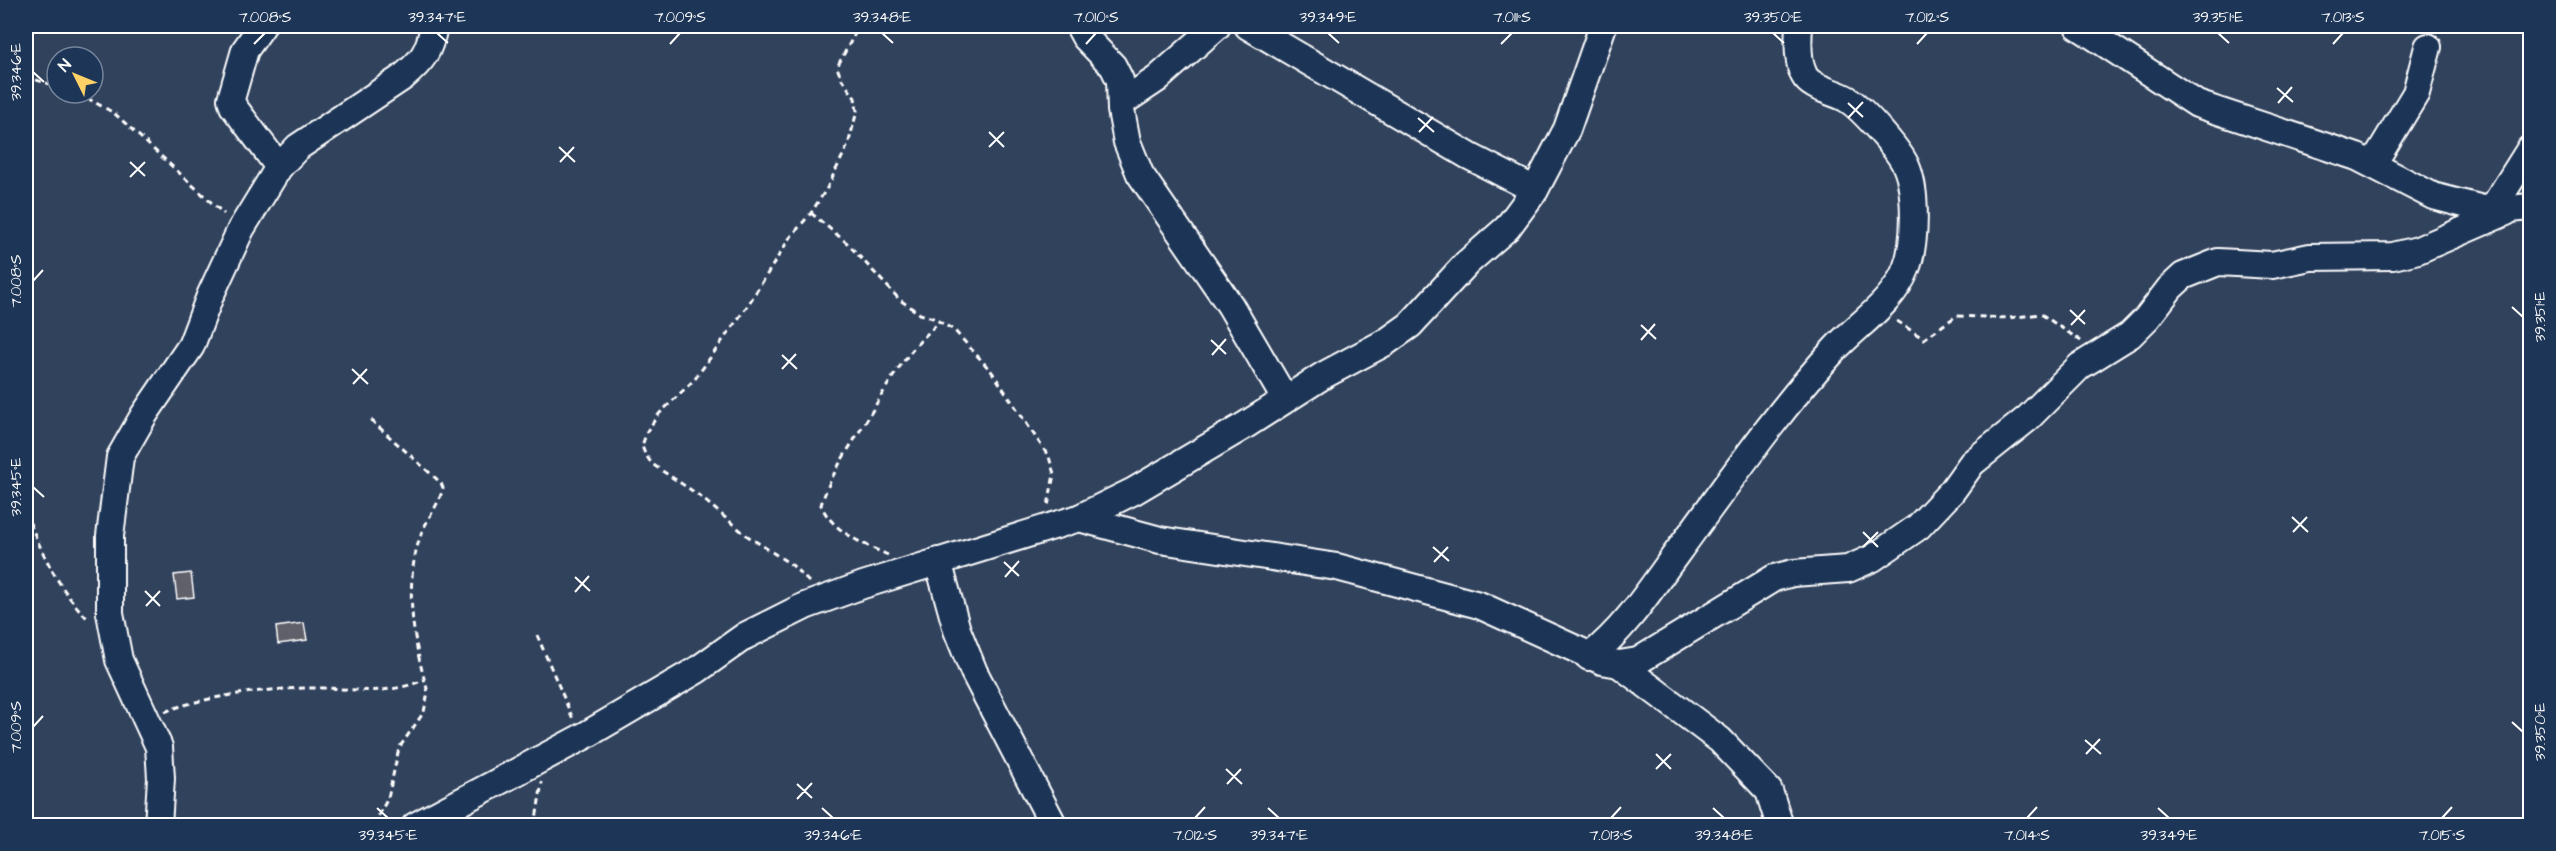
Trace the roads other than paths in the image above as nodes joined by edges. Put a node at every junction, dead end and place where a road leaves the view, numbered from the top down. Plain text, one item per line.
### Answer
1 (262, 26) edge
2 (434, 26) edge
3 (1079, 26) edge
4 (1217, 26) edge
5 (1248, 26) edge
6 (1602, 26) edge
7 (1799, 26) edge
8 (2078, 26) edge
9 (2428, 46) dead end
10 (1121, 103) junction
11 (2530, 149) edge
12 (2373, 164) junction
13 (279, 167) junction
14 (1535, 190) junction
15 (2530, 207) edge
16 (2498, 212) junction
17 (1284, 399) junction
18 (1079, 518) junction
19 (938, 561) junction
20 (1590, 657) junction
21 (1618, 664) junction
22 (158, 825) edge
23 (416, 825) edge
24 (1053, 825) edge
25 (1780, 825) edge

1 - 13 street
2 - 13 street
3 - 10 street
4 - 10 street
5 - 14 street
6 - 14 street
7 - 20 street
8 - 12 street
9 - 12 street
10 - 17 street
11 - 16 street
12 - 16 street
13 - 22 street
14 - 17 street
15 - 16 street
16 - 21 street
17 - 18 street
18 - 19 street
18 - 20 street
19 - 23 street
19 - 24 street
20 - 21 street
21 - 25 street

